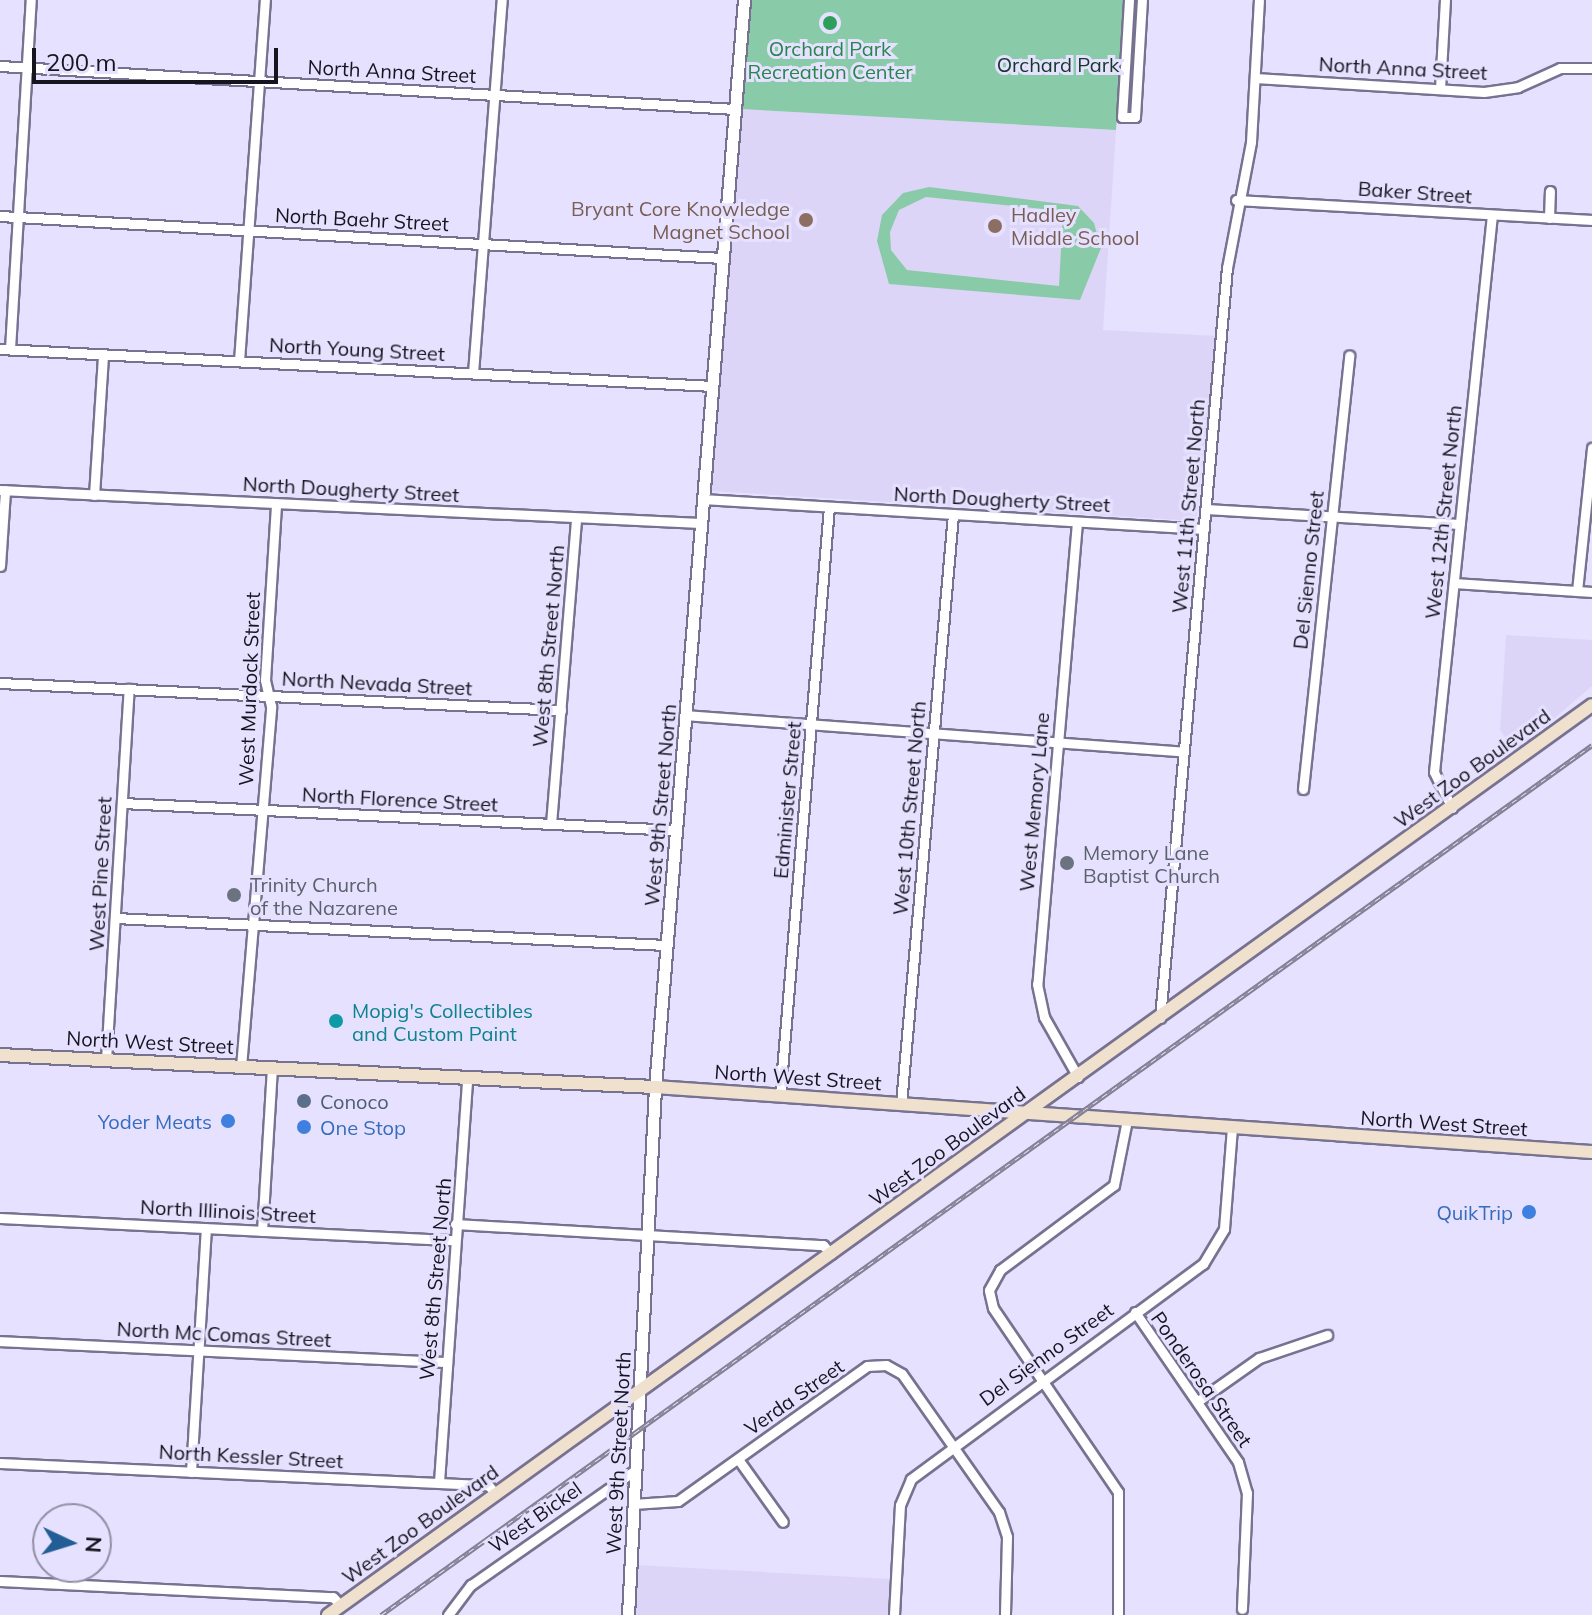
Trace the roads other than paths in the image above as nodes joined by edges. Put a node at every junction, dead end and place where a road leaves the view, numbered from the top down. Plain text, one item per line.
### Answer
1 (31, 0) edge
2 (265, 0) edge
3 (502, 0) edge
4 (744, 0) edge
5 (1129, 0) edge
6 (1142, 0) edge
7 (1259, 0) edge
8 (1445, 0) edge
9 (0, 66) edge
10 (27, 68) junction
11 (1592, 68) edge
12 (1255, 78) junction
13 (260, 81) junction
14 (1440, 89) junction
15 (494, 95) junction
16 (735, 109) junction
17 (1550, 191) dead end
18 (1236, 200) junction
19 (1492, 215) junction
20 (0, 216) edge
21 (18, 217) junction
22 (1549, 218) junction
23 (1592, 220) edge
24 (249, 230) junction
25 (482, 244) junction
26 (722, 258) junction
27 (5, 349) edge
28 (103, 354) junction
29 (1349, 355) dead end
30 (239, 361) junction
31 (473, 373) junction
32 (712, 386) junction
33 (1592, 448) edge
34 (2, 490) edge
35 (94, 495) junction
36 (702, 499) junction
37 (276, 504) junction
38 (829, 507) junction
39 (1206, 509) junction
40 (953, 514) junction
41 (1332, 516) junction
42 (576, 518) junction
43 (1077, 522) junction
44 (700, 523) junction
45 (1460, 524) junction
46 (1204, 529) junction
47 (0, 566) edge
48 (1454, 583) junction
49 (1577, 591) junction
50 (1592, 592) edge
51 (0, 683) edge
52 (129, 689) junction
53 (268, 696) junction
54 (1591, 705) edge
55 (561, 710) junction
56 (685, 715) junction
57 (812, 725) junction
58 (934, 734) junction
59 (1058, 742) junction
60 (1183, 752) junction
61 (1303, 789) dead end
62 (122, 803) junction
63 (1452, 808) junction
64 (262, 811) junction
65 (551, 824) junction
66 (676, 830) junction
67 (115, 918) junction
68 (253, 925) junction
69 (666, 945) junction
70 (1160, 1018) junction
71 (0, 1055) edge
72 (106, 1060) junction
73 (241, 1067) junction
74 (272, 1068) junction
75 (1078, 1077) junction
76 (467, 1078) junction
77 (655, 1087) junction
78 (780, 1095) junction
79 (901, 1104) junction
80 (1027, 1113) junction
81 (1127, 1120) junction
82 (1232, 1128) junction
83 (1592, 1152) edge
84 (0, 1218) edge
85 (455, 1224) junction
86 (206, 1228) junction
87 (262, 1231) junction
88 (647, 1234) junction
89 (453, 1240) junction
90 (831, 1254) junction
91 (1135, 1312) junction
92 (1327, 1335) dead end
93 (0, 1341) edge
94 (199, 1351) junction
95 (446, 1362) junction
96 (1043, 1378) junction
97 (639, 1392) junction
98 (1198, 1401) junction
99 (951, 1444) junction
100 (738, 1459) junction
101 (0, 1463) edge
102 (635, 1470) junction
103 (191, 1472) junction
104 (439, 1482) junction
105 (496, 1494) junction
106 (633, 1504) junction
107 (783, 1522) dead end
108 (0, 1581) edge
109 (341, 1606) junction
110 (1242, 1609) dead end
111 (328, 1615) edge
112 (448, 1615) edge
113 (628, 1615) edge
114 (894, 1615) edge
115 (1005, 1615) edge
116 (1118, 1615) edge

1 - 10 street
2 - 13 street
3 - 15 street
4 - 16 street, West 9th Street North
5 - 6 street
7 - 12 street, West 11th Street North
8 - 14 street
9 - 10 street, North Anna Street
10 - 13 street, North Anna Street
10 - 21 street
11 - 14 street, North Anna Street
12 - 14 street, North Anna Street
12 - 18 street, West 11th Street North
13 - 15 street, North Anna Street
13 - 24 street
15 - 16 street, North Anna Street
15 - 25 street
16 - 26 street, West 9th Street North
17 - 22 street
18 - 19 street, Baker Street
18 - 39 street, West 11th Street North
19 - 22 street, Baker Street
19 - 45 street, West 12th Street North
20 - 21 street, North Baehr Street
21 - 24 street, North Baehr Street
21 - 27 street
22 - 23 street, Baker Street
24 - 25 street, North Baehr Street
24 - 30 street
25 - 26 street, North Baehr Street
25 - 31 street
26 - 32 street, West 9th Street North
27 - 28 street, North Young Street
28 - 30 street, North Young Street
28 - 35 street
29 - 41 street, Del Sienno Street
30 - 31 street, North Young Street
31 - 32 street, North Young Street
32 - 36 street, West 9th Street North
33 - 49 street
34 - 35 street, North Dougherty Street
34 - 47 street
35 - 37 street, North Dougherty Street
36 - 38 street, North Dougherty Street
36 - 44 street, West 9th Street North
37 - 42 street, North Dougherty Street
37 - 53 street, West Murdock Street
38 - 40 street, North Dougherty Street
38 - 57 street, Edminister Street
39 - 41 street
39 - 46 street, West 11th Street North
40 - 43 street, North Dougherty Street
40 - 58 street, West 10th Street North
41 - 45 street
41 - 61 street, Del Sienno Street
42 - 44 street, North Dougherty Street
42 - 55 street, West 8th Street North
43 - 46 street, North Dougherty Street
43 - 59 street, West Memory Lane
44 - 56 street, West 9th Street North
45 - 48 street, West 12th Street North
46 - 60 street, West 11th Street North
48 - 49 street
48 - 63 street, West 12th Street North
49 - 50 street
51 - 52 street, North Nevada Street
52 - 53 street, North Nevada Street
52 - 62 street, West Pine Street
53 - 55 street, North Nevada Street
53 - 64 street, West Murdock Street
54 - 63 main road, West Zoo Boulevard
55 - 65 street, West 8th Street North
56 - 57 street
56 - 66 street, West 9th Street North
57 - 58 street
57 - 78 street, Edminister Street
58 - 59 street
58 - 79 street, West 10th Street North
59 - 60 street
59 - 75 street, West Memory Lane
60 - 70 street, West 11th Street North
62 - 64 street, North Florence Street
62 - 67 street, West Pine Street
63 - 70 main road, West Zoo Boulevard
64 - 65 street, North Florence Street
64 - 68 street, West Murdock Street
65 - 66 street, North Florence Street
66 - 69 street, West 9th Street North
67 - 68 street
67 - 72 street, West Pine Street
68 - 69 street
68 - 73 street, West Murdock Street
69 - 77 street, West 9th Street North
70 - 75 main road, West Zoo Boulevard
71 - 72 main road, North West Street
72 - 73 main road, North West Street
73 - 74 main road, North West Street
74 - 76 main road, North West Street
74 - 87 street
75 - 80 main road, West Zoo Boulevard
76 - 77 main road, North West Street
76 - 85 street, West 8th Street North
77 - 78 main road, North West Street
77 - 88 street, West 9th Street North
78 - 79 main road, North West Street
79 - 80 main road, North West Street
80 - 81 main road, North West Street
80 - 90 main road, West Zoo Boulevard
81 - 82 main road, North West Street
81 - 96 street
82 - 83 main road, North West Street
82 - 91 street, Del Sienno Street
84 - 86 street, North Illinois Street
85 - 88 street
85 - 89 street, West 8th Street North
86 - 87 street, North Illinois Street
86 - 94 street
87 - 89 street, North Illinois Street
88 - 90 street
88 - 97 street, West 9th Street North
89 - 95 street, West 8th Street North
90 - 97 main road, West Zoo Boulevard
91 - 96 street, Del Sienno Street
91 - 98 street, Ponderosa Street
92 - 98 street
93 - 94 street, North Mc Comas Street
94 - 95 street, North Mc Comas Street
94 - 103 street
95 - 104 street, West 8th Street North
96 - 99 street, Del Sienno Street
96 - 116 street
97 - 102 street, West 9th Street North
97 - 105 main road, West Zoo Boulevard
98 - 110 street, Ponderosa Street
99 - 100 street, Verda Street
99 - 114 street, Del Sienno Street
99 - 115 street
100 - 106 street, Verda Street
100 - 107 street
101 - 103 street, North Kessler Street
102 - 106 street, West 9th Street North
102 - 112 street, West Bickel
103 - 104 street, North Kessler Street
104 - 105 street, North Kessler Street
105 - 109 main road, West Zoo Boulevard
106 - 113 street, West 9th Street North
108 - 109 street
109 - 111 main road, West Zoo Boulevard

